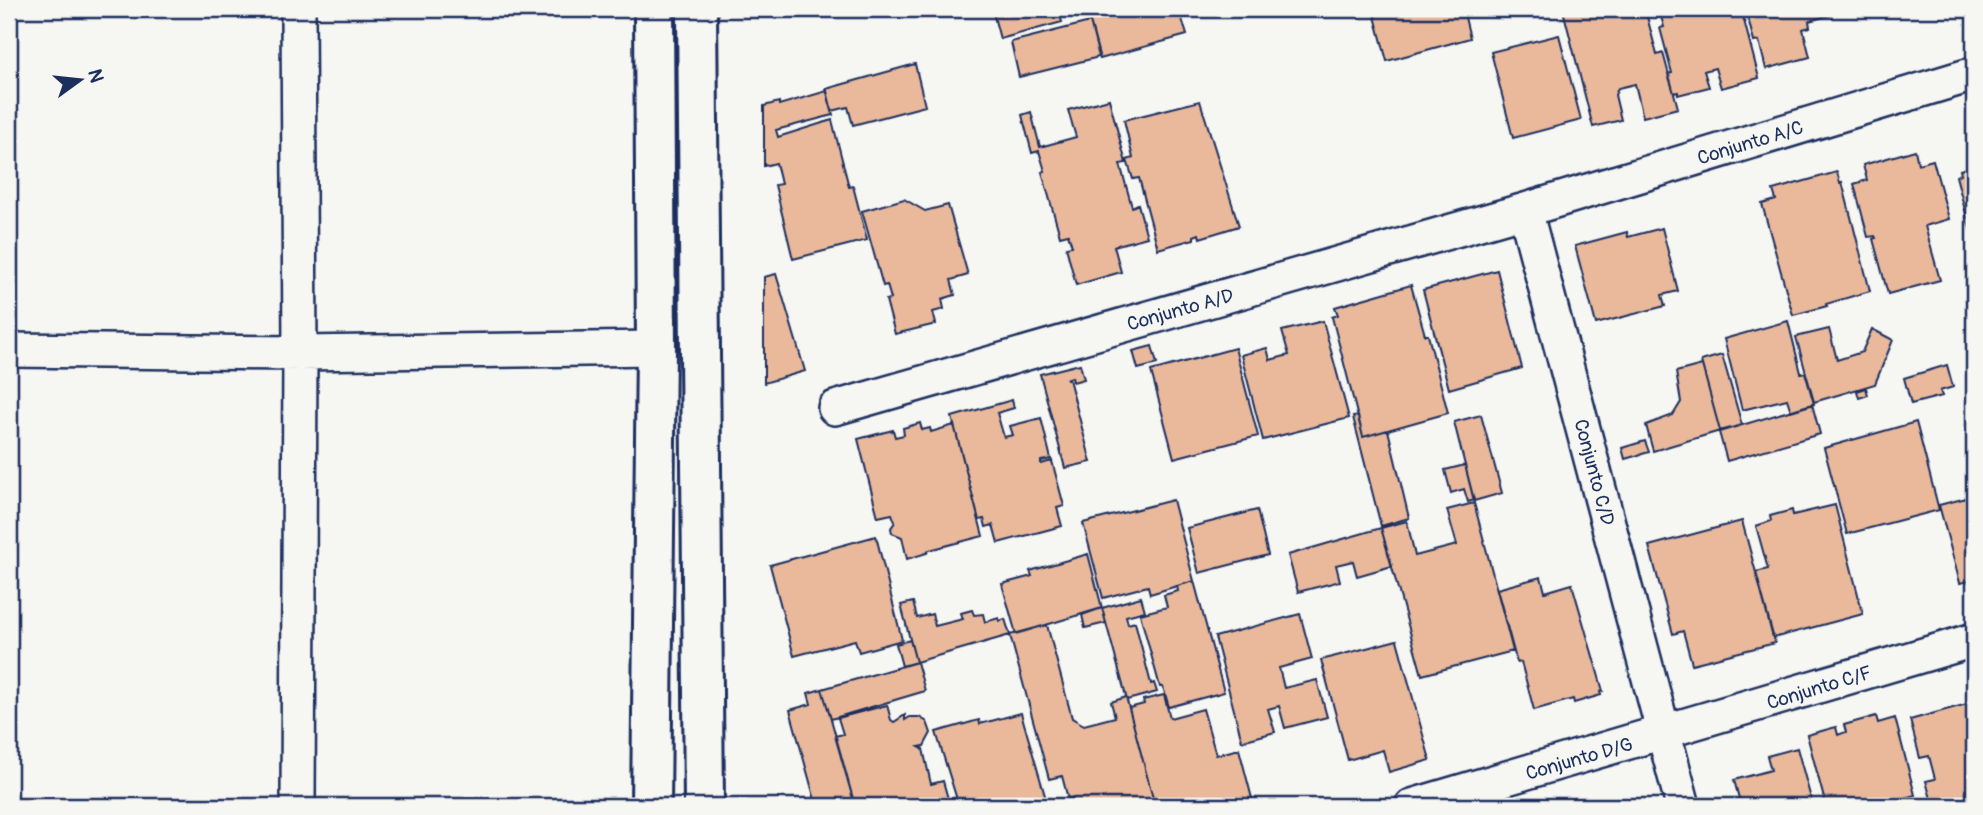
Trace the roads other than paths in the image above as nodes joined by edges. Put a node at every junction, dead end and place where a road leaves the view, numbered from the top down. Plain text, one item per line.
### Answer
1 (298, 9) edge
2 (654, 9) edge
3 (697, 9) edge
4 (1974, 74) edge
5 (1525, 210) junction
6 (656, 348) junction
7 (9, 350) edge
8 (300, 353) junction
9 (835, 408) dead end
10 (1974, 640) edge
11 (1664, 733) junction
12 (298, 806) edge
13 (651, 806) edge
14 (705, 806) edge
15 (1412, 806) edge
16 (1683, 806) edge

1 - 8 street
2 - 6 street
3 - 14 street
4 - 5 street, Conjunto A/C
5 - 9 street, Conjunto A/D
5 - 11 street, Conjunto C/D
6 - 8 street
6 - 13 street
7 - 8 street
8 - 12 street
10 - 11 street, Conjunto C/F
11 - 15 street, Conjunto D/G
11 - 16 street, Conjunto C/D

